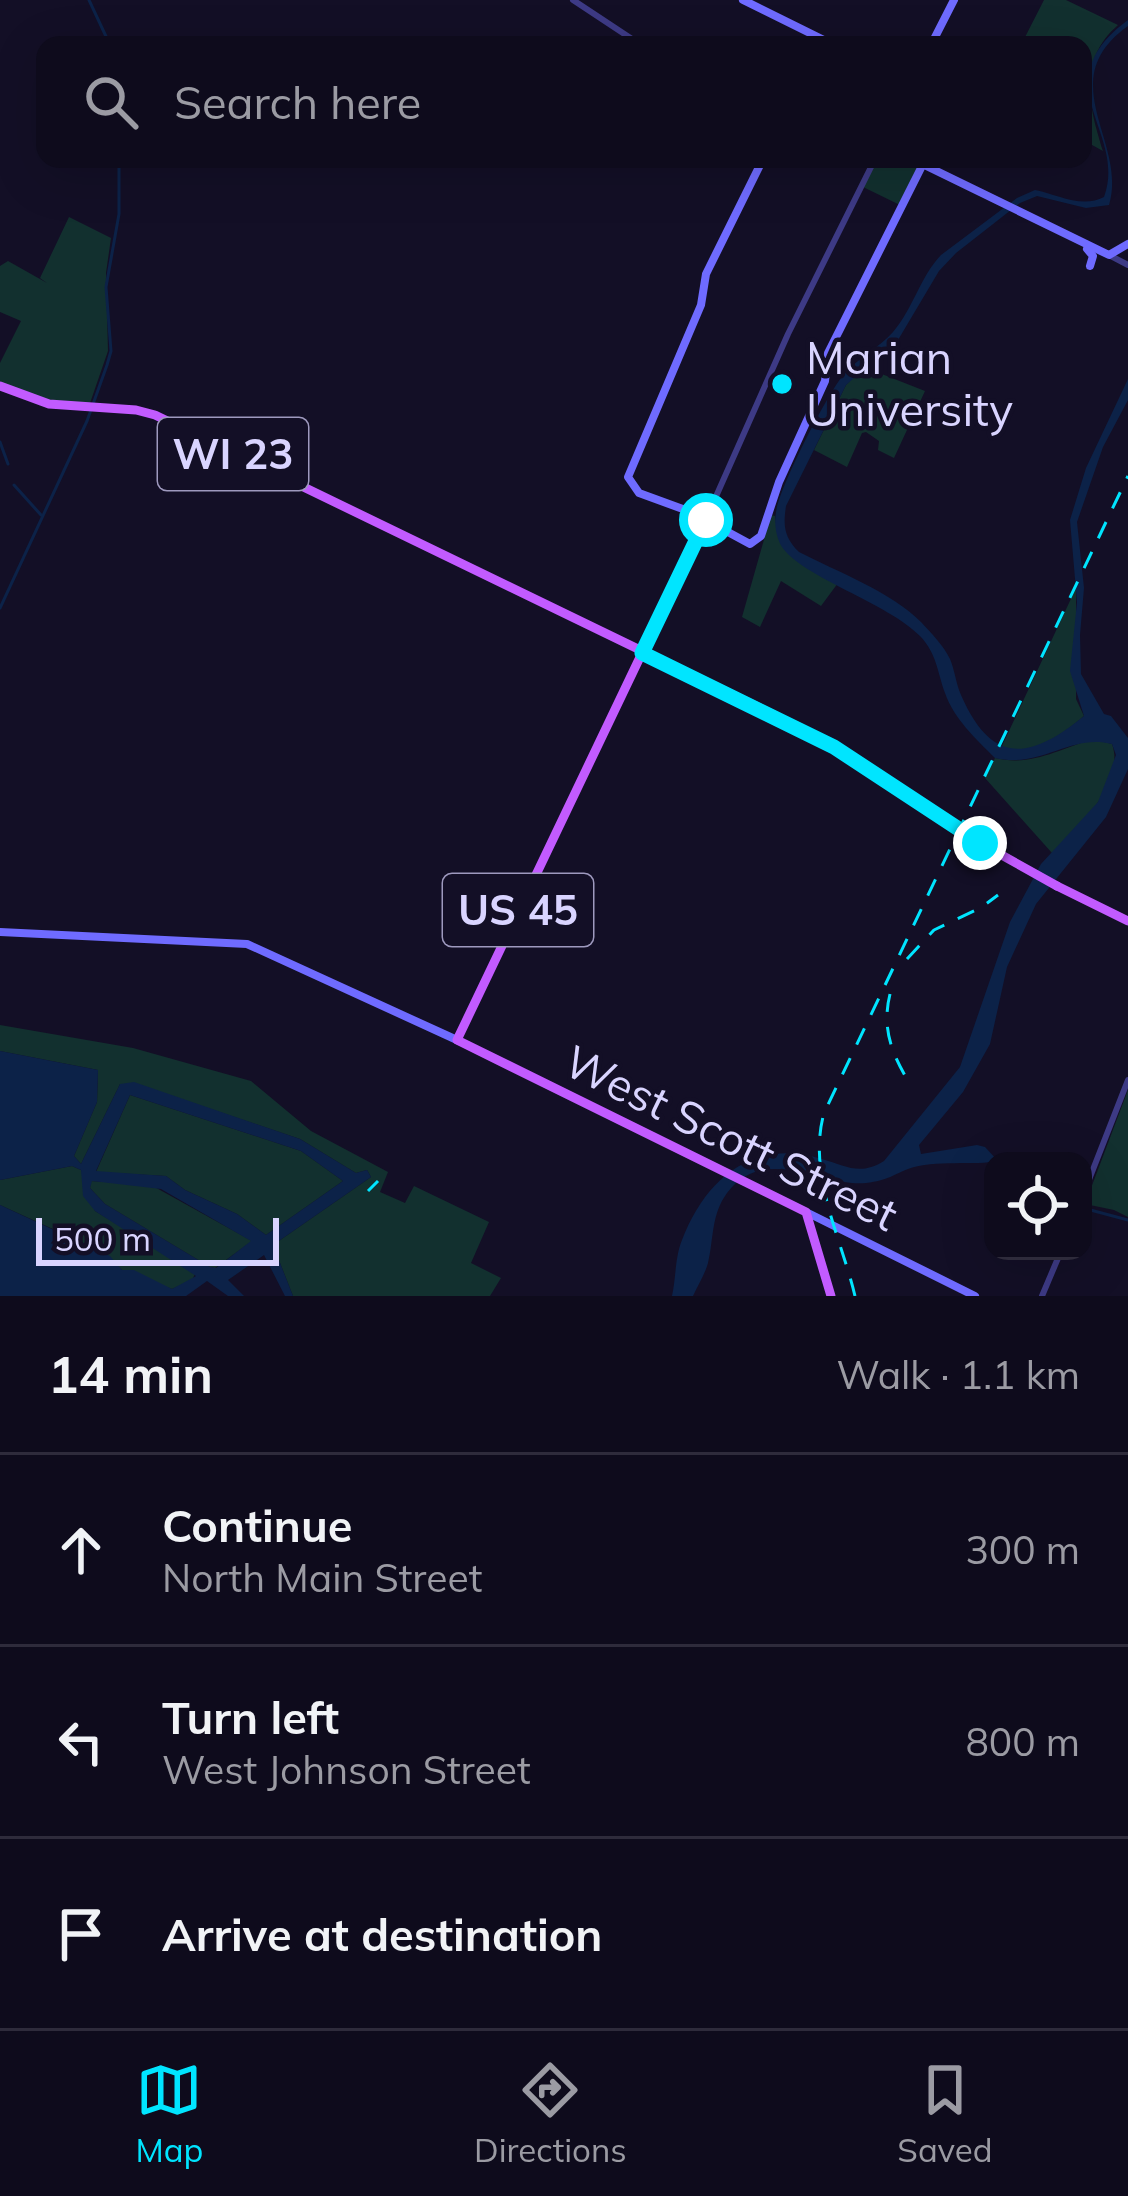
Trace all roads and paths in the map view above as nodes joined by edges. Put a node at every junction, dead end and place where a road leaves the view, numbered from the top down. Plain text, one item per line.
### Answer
1 (573, 0) edge
2 (743, 0) edge
3 (954, 0) edge
4 (627, 36) edge
5 (811, 36) edge
6 (936, 36) edge
7 (759, 168) edge
8 (871, 168) edge
9 (920, 168) edge
10 (930, 168) edge
11 (1071, 238) junction
12 (1128, 244) edge
13 (1109, 255) junction
14 (1128, 265) edge
15 (1090, 266) dead end
16 (841, 358) dead end
17 (826, 365) junction
18 (0, 386) edge
19 (703, 526) junction
20 (642, 653) junction
21 (1128, 921) edge
22 (0, 932) edge
23 (457, 1040) junction
24 (1128, 1080) edge
25 (1092, 1172) edge
26 (806, 1212) junction
27 (1057, 1260) edge
28 (831, 1296) edge
29 (975, 1296) edge
30 (1042, 1296) edge

1 - 4 street
2 - 5 main road
3 - 6 main road
7 - 19 main road
8 - 19 street
9 - 17 main road
10 - 11 main road
11 - 13 main road
11 - 15 main road
12 - 13 main road
13 - 14 street
16 - 17 main road
17 - 19 main road
18 - 20 main road, WI 23
19 - 20 main road
20 - 21 main road, bridge
20 - 23 main road, US 45
22 - 23 main road
23 - 26 main road, West Scott Street
24 - 25 street
26 - 28 main road
26 - 29 main road, West Scott Street
27 - 30 street

